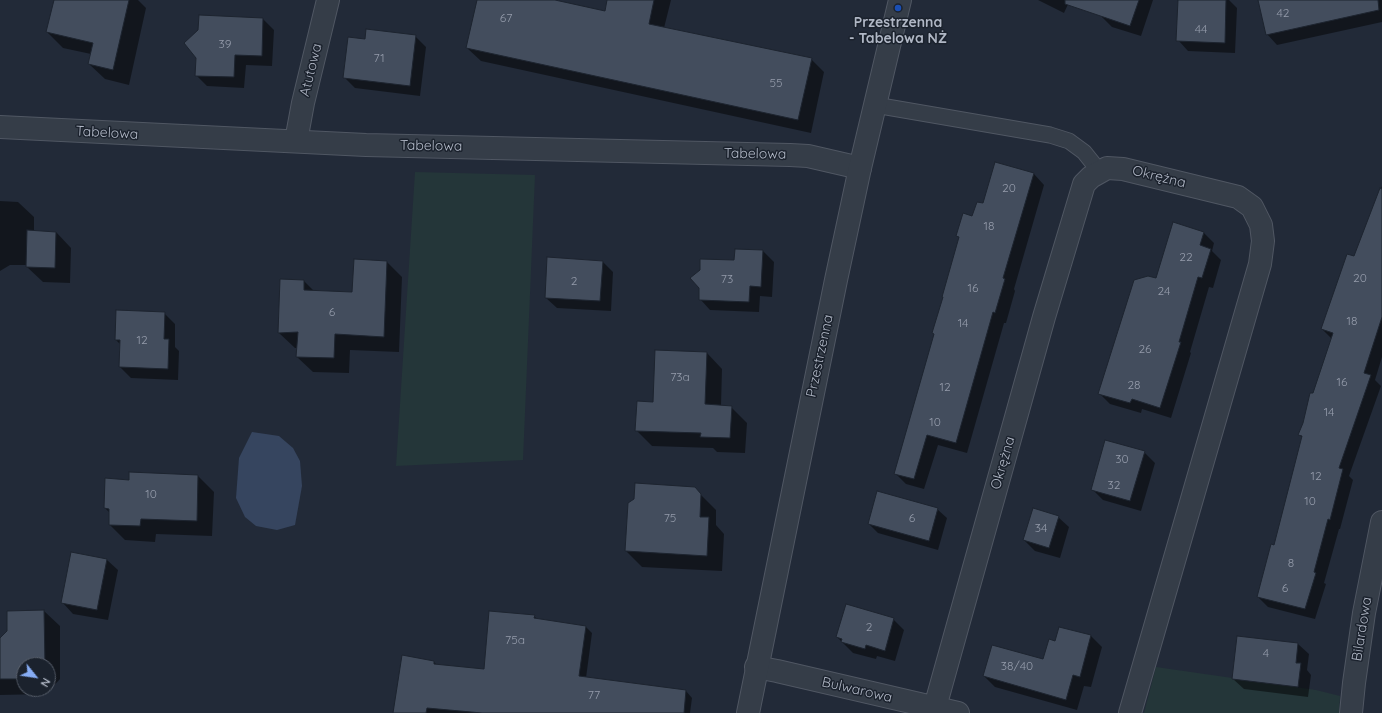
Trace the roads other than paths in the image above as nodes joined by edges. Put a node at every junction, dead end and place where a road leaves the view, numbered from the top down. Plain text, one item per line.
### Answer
1 (328, 0) edge
2 (900, 0) edge
3 (875, 105) junction
4 (0, 127) edge
5 (296, 141) junction
6 (860, 168) junction
7 (1100, 172) junction
8 (1382, 522) edge
9 (756, 667) junction
10 (935, 708) junction
11 (748, 713) edge
12 (958, 713) edge
13 (1130, 713) edge
14 (1351, 713) edge

1 - 5 street, Atutowa
2 - 3 street, Przestrzenna
3 - 6 street, Przestrzenna
3 - 7 lane
4 - 5 street, Tabelowa
5 - 6 street, Tabelowa
6 - 9 street, Przestrzenna
7 - 10 street, Okrężna
7 - 13 street, Okrężna
8 - 14 street, Bilardowa
9 - 10 street, Bulwarowa
9 - 11 street, Przestrzenna
10 - 12 street, Bulwarowa

